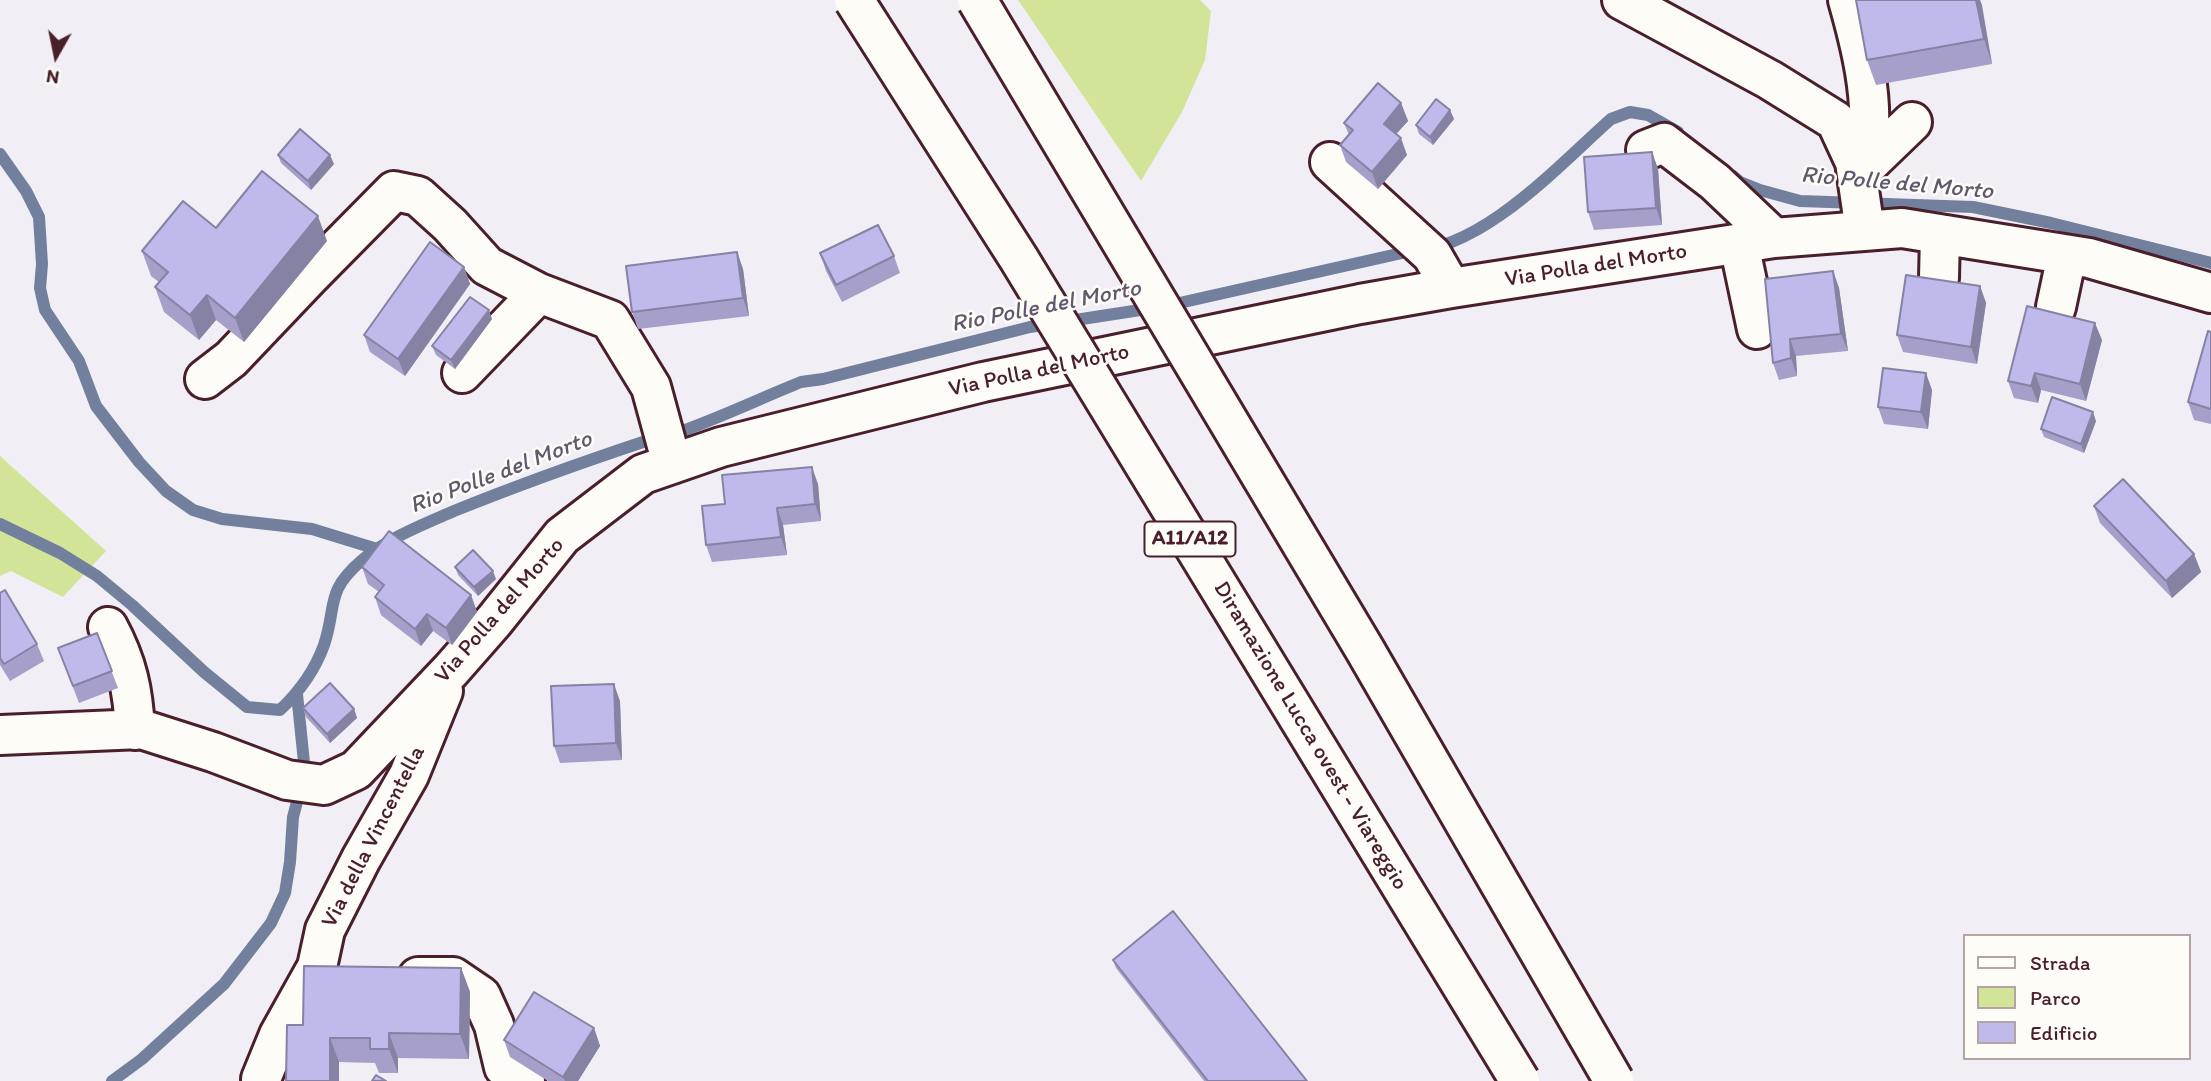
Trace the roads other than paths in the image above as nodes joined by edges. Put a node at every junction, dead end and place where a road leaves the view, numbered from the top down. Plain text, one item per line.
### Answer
1 (854, 0) edge
2 (977, 0) edge
3 (1622, 0) edge
4 (1848, 0) edge
5 (1912, 122) dead end
6 (1646, 150) edge
7 (1330, 162) dead end
8 (1862, 205) junction
9 (1940, 234) junction
10 (1756, 241) junction
11 (2067, 255) junction
12 (1939, 278) edge
13 (1451, 288) junction
14 (539, 293) junction
15 (2211, 293) edge
16 (2056, 307) dead end
17 (1757, 329) dead end
18 (461, 373) dead end
19 (205, 379) dead end
20 (671, 459) junction
21 (108, 627) dead end
22 (451, 670) junction
23 (135, 730) junction
24 (0, 735) edge
25 (317, 967) junction
26 (261, 1079) dead end
27 (525, 1081) edge
28 (1520, 1081) edge
29 (1614, 1081) edge

1 - 28 main road, Diramazione Lucca ovest - Viareggio / A11/A12, bridge
2 - 29 main road, bridge
3 - 8 main road
4 - 8 main road
5 - 8 main road
6 - 10 main road
7 - 13 main road
8 - 9 main road, Via Polla del Morto
8 - 10 main road, Via Polla del Morto
9 - 11 main road, Via Polla del Morto
9 - 12 main road
10 - 13 main road, Via Polla del Morto
10 - 17 main road
11 - 15 main road, Via Polla del Morto
11 - 16 main road
13 - 20 main road, Via Polla del Morto
14 - 18 main road
14 - 19 main road
14 - 20 main road
20 - 22 main road, Via Polla del Morto
21 - 23 main road
22 - 23 main road, Via Polla del Morto
22 - 25 main road, Via della Vincentella
23 - 24 main road, Via Polla del Morto
25 - 26 main road, Via della Vincentella
25 - 27 main road

